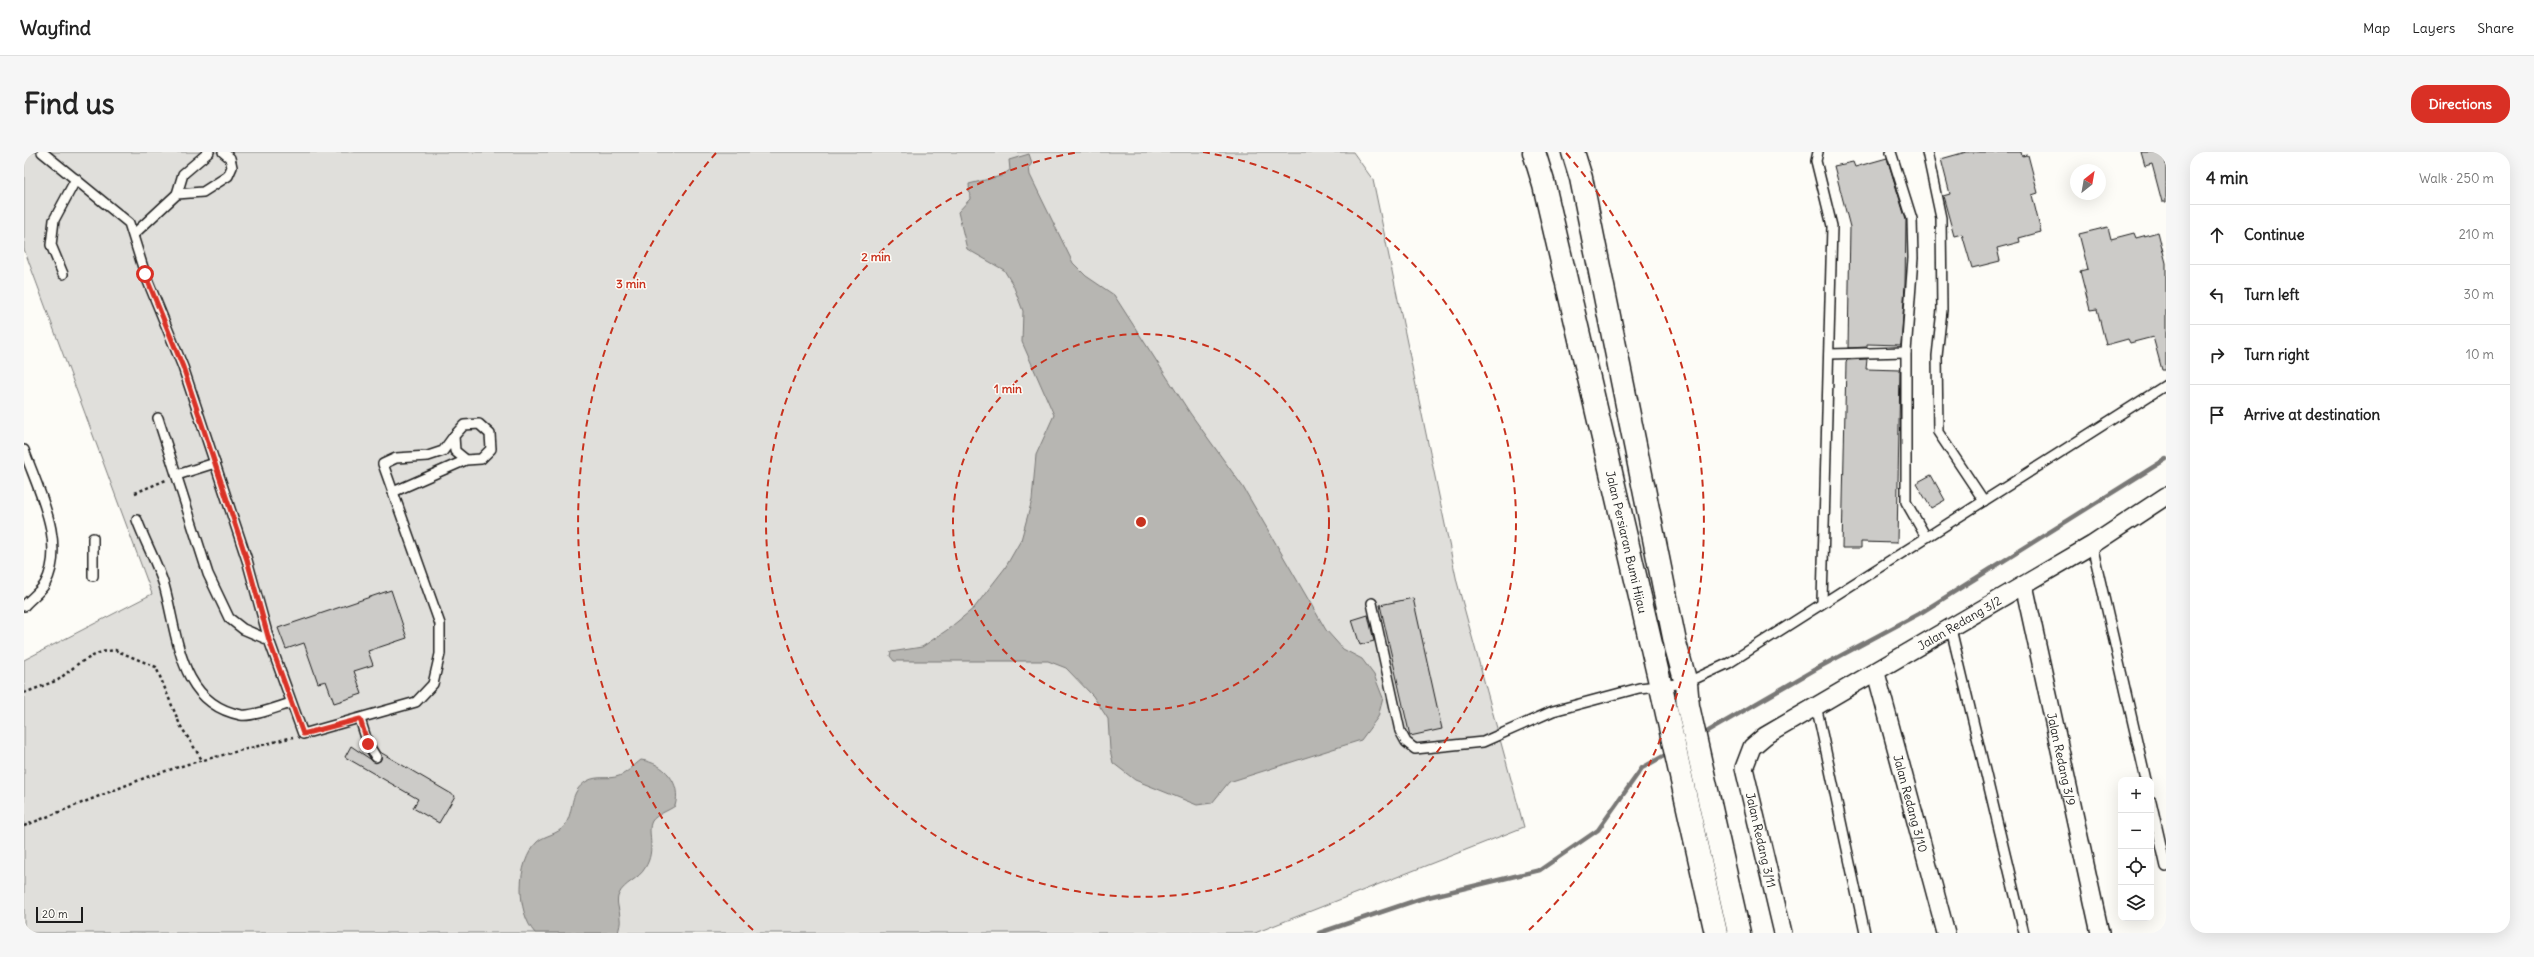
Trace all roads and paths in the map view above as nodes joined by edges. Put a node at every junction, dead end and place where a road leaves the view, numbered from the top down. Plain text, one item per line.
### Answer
1 (42, 152) edge
2 (209, 152) edge
3 (223, 152) edge
4 (1534, 152) edge
5 (1573, 152) edge
6 (1818, 152) edge
7 (1891, 152) edge
8 (1927, 152) edge
9 (76, 179) junction
10 (177, 194) junction
11 (134, 234) junction
12 (63, 274) dead end
13 (1906, 352) junction
14 (1829, 354) junction
15 (2166, 385) edge
16 (158, 418) dead end
17 (454, 436) junction
18 (24, 450) edge
19 (466, 460) junction
20 (214, 463) junction
21 (177, 476) junction
22 (393, 492) junction
23 (134, 493) dead end
24 (2166, 496) edge
25 (1984, 501) junction
26 (137, 520) dead end
27 (1926, 537) junction
28 (93, 538) dead end
29 (2092, 545) junction
30 (93, 576) dead end
31 (2024, 585) junction
32 (1822, 602) junction
33 (1372, 603) dead end
34 (24, 606) edge
35 (1951, 629) junction
36 (269, 640) junction
37 (1876, 673) junction
38 (1686, 683) junction
39 (1661, 686) junction
40 (24, 693) edge
41 (291, 703) junction
42 (1816, 705) junction
43 (360, 719) junction
44 (303, 734) junction
45 (1752, 747) joint
46 (376, 757) dead end
47 (202, 760) junction
48 (2145, 777) edge
49 (2154, 813) edge
50 (24, 826) edge
51 (2166, 866) edge
52 (1716, 933) edge
53 (1739, 933) edge
54 (1783, 933) edge
55 (1865, 933) edge
56 (1946, 933) edge
57 (2024, 933) edge
58 (2100, 933) edge

1 - 9 lane
2 - 10 lane
3 - 10 lane
4 - 39 main road, Jalan Persiaran Bumi Hijau
5 - 38 main road, Jalan Persiaran Bumi Hijau
6 - 14 lane
7 - 13 lane
8 - 25 lane
9 - 11 lane
9 - 12 lane
10 - 11 lane
11 - 20 lane
13 - 14 lane
13 - 27 lane
14 - 32 lane
15 - 25 lane
16 - 21 lane
17 - 19 lane
17 - 19 lane
17 - 22 lane
18 - 34 lane
19 - 22 lane
20 - 21 lane
20 - 36 lane
21 - 23 path
21 - 36 lane
22 - 43 lane
24 - 29 street, Jalan Redang 3/2
25 - 27 lane
26 - 41 lane
27 - 32 lane
28 - 30 lane
29 - 31 street, Jalan Redang 3/2
29 - 48 lane
31 - 35 street, Jalan Redang 3/2
31 - 58 street, Jalan Redang 3/9
32 - 38 lane
33 - 39 lane
35 - 37 street, Jalan Redang 3/2
35 - 57 lane
36 - 41 lane
37 - 42 street, Jalan Redang 3/2
37 - 56 street, Jalan Redang 3/10
38 - 39 lane
38 - 53 main road, Jalan Persiaran Bumi Hijau
39 - 52 main road, Jalan Persiaran Bumi Hijau
40 - 47 path
41 - 44 lane
42 - 45 street, Jalan Redang 3/2
42 - 55 lane
43 - 44 lane
43 - 46 lane
44 - 47 path
45 - 54 street, Jalan Redang 3/11
47 - 50 path
49 - 51 lane

